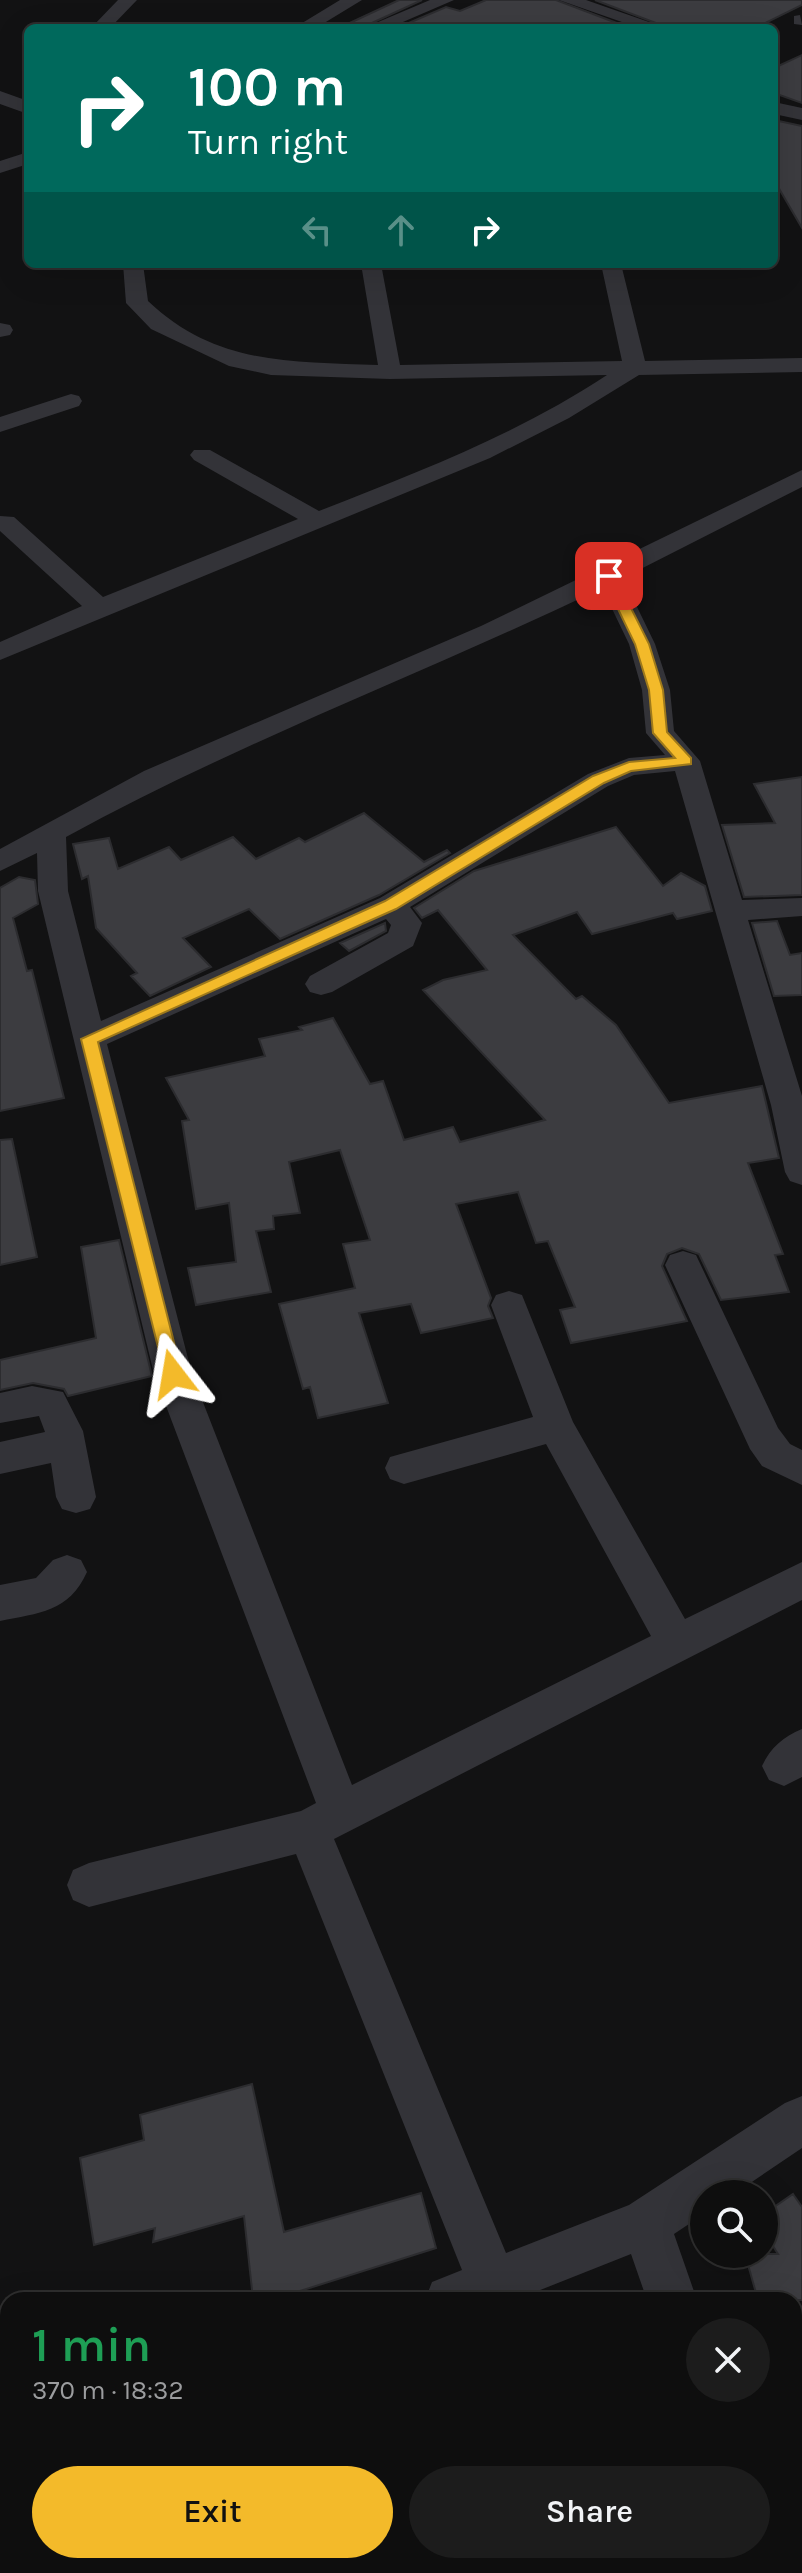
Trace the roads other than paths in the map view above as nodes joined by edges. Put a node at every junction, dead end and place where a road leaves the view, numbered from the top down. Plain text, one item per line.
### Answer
1 (128, 0) edge
2 (353, 0) edge
3 (445, 0) edge
4 (568, 0) edge
5 (104, 24) edge
6 (311, 24) edge
7 (383, 24) edge
8 (644, 24) edge
9 (0, 97) edge
10 (24, 106) edge
11 (778, 109) edge
12 (802, 114) edge
13 (24, 159) edge
14 (0, 167) edge
15 (133, 268) edge
16 (372, 268) edge
17 (612, 268) edge
18 (802, 365) edge
19 (635, 367) junction
20 (390, 372) junction
21 (71, 401) dead end
22 (0, 425) edge
23 (202, 455) dead end
24 (802, 477) edge
25 (317, 520) junction
26 (5, 522) dead end
27 (609, 576) junction
28 (98, 606) junction
29 (0, 652) edge
30 (686, 761) junction
31 (51, 837) junction
32 (0, 861) edge
33 (798, 907) dead end
34 (732, 911) junction
35 (399, 914) junction
36 (431, 945) dead end
37 (321, 984) dead end
38 (90, 1039) junction
39 (802, 1172) edge
40 (683, 1265) dead end
41 (509, 1305) dead end
42 (0, 1408) edge
43 (556, 1426) junction
44 (66, 1444) junction
45 (0, 1458) edge
46 (404, 1468) dead end
47 (802, 1469) edge
48 (76, 1497) dead end
49 (67, 1572) dead end
50 (802, 1580) edge
51 (0, 1603) edge
52 (677, 1644) junction
53 (324, 1821) junction
54 (89, 1885) dead end
55 (802, 2120) edge
56 (645, 2224) junction
57 (471, 2292) edge
58 (669, 2292) edge

1 - 5 street
2 - 6 street
3 - 7 street
4 - 8 street
9 - 10 street
11 - 12 street
13 - 14 street
15 - 20 street
16 - 20 street
17 - 19 street
18 - 19 street
19 - 20 street
19 - 25 street
21 - 22 street
23 - 25 street
24 - 27 street
25 - 28 street
26 - 28 street
27 - 30 street
27 - 31 street
28 - 29 street
30 - 34 street
30 - 35 street
31 - 32 street
31 - 38 street
33 - 34 street
34 - 39 street
35 - 36 street
35 - 37 street
35 - 38 street
38 - 53 street
40 - 47 street
41 - 43 street
42 - 44 street
43 - 46 street
43 - 52 street
44 - 45 street
44 - 48 street
49 - 51 street
50 - 52 street
52 - 53 street
53 - 54 street
53 - 57 street
55 - 56 street
56 - 57 street
56 - 58 street

